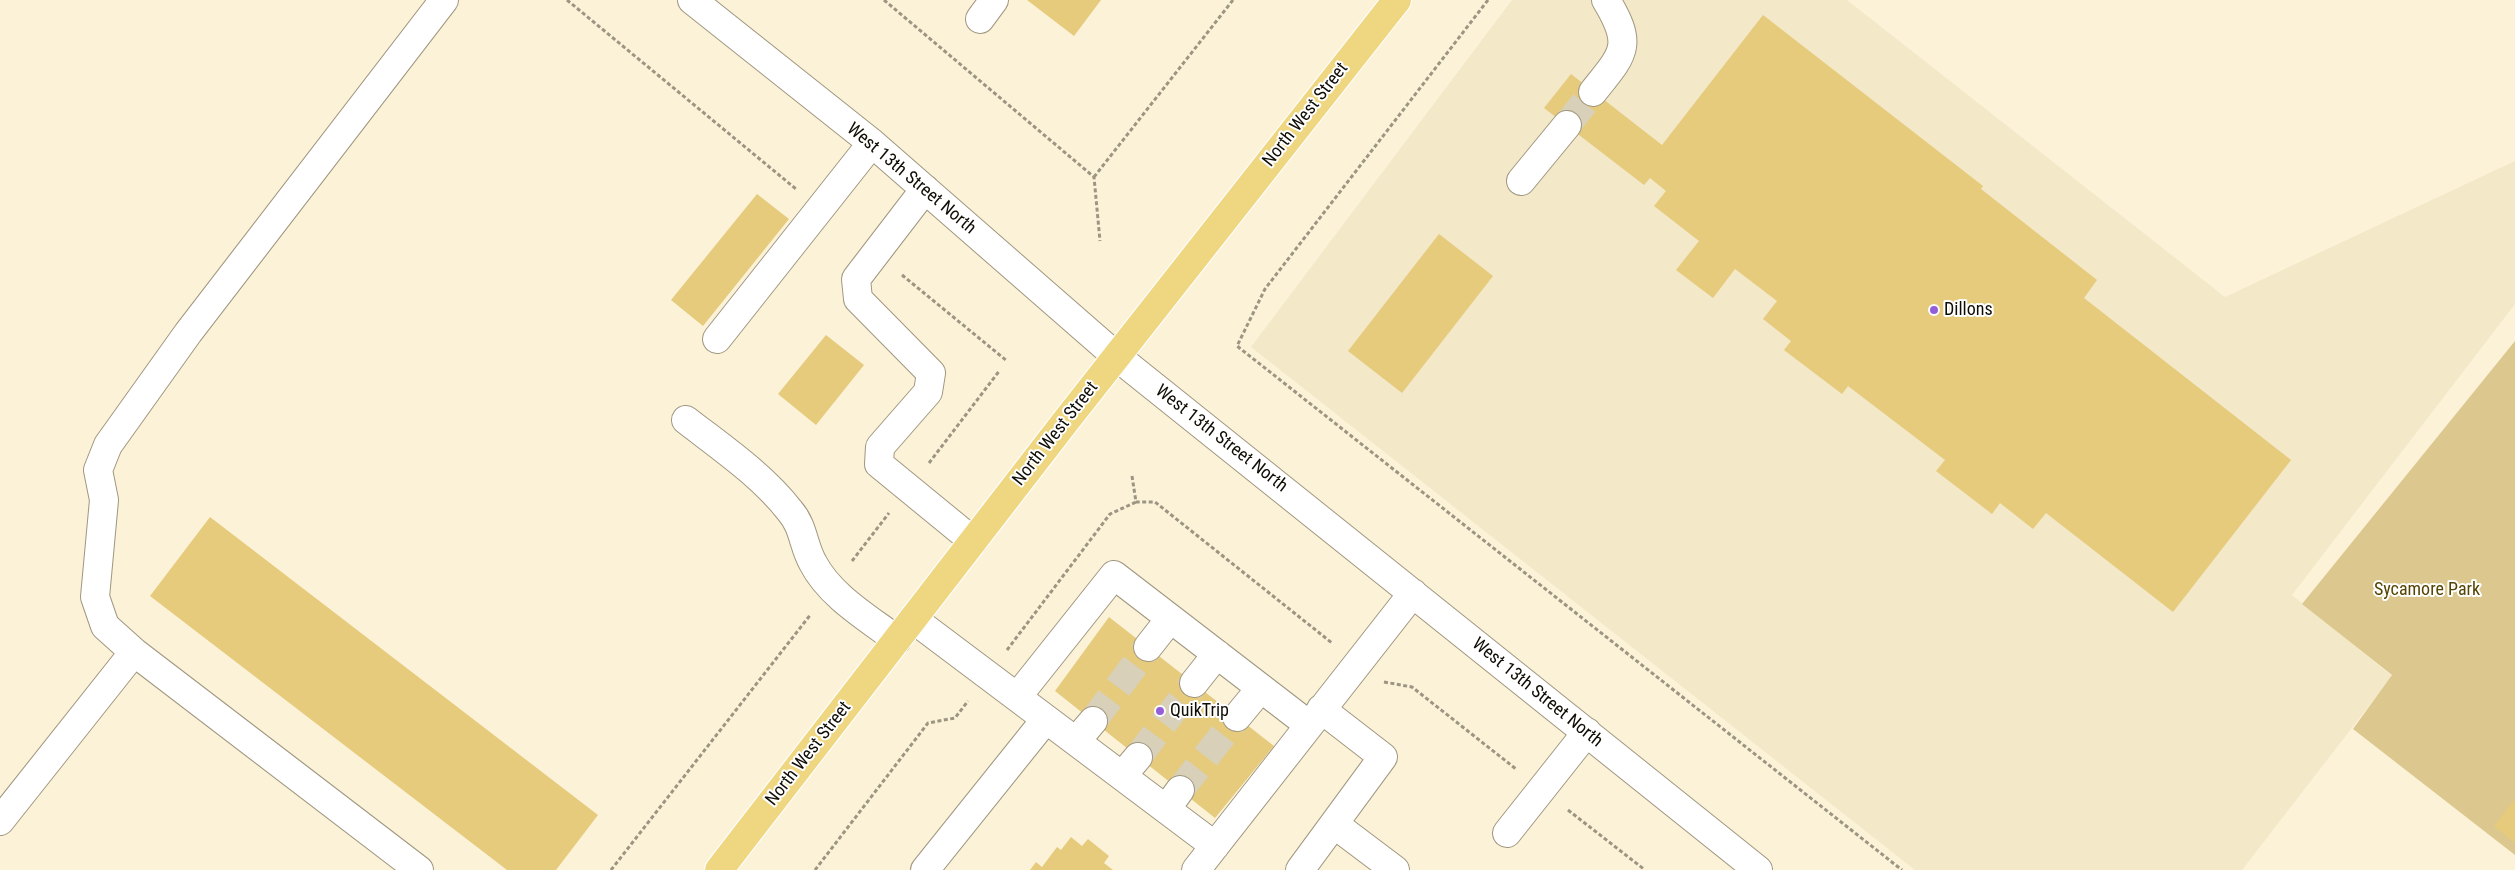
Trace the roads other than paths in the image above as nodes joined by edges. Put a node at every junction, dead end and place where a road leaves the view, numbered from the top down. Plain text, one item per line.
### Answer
1 (444, 0) edge
2 (692, 0) edge
3 (1397, 0) edge
4 (1606, 0) edge
5 (1593, 92) tunnel mouth
6 (1567, 124) tunnel mouth
7 (872, 143) junction
8 (1521, 181) dead end
9 (924, 189) junction
10 (717, 339) dead end
11 (1116, 356) junction
12 (686, 420) dead end
13 (973, 541) junction
14 (1413, 593) junction
15 (1170, 619) junction
16 (905, 630) junction
17 (1148, 647) tunnel mouth
18 (134, 652) junction
19 (1217, 654) junction
20 (1194, 683) tunnel mouth
21 (1261, 688) junction
22 (1017, 697) junction
23 (1237, 717) tunnel mouth
24 (1315, 717) junction
25 (1046, 719) junction
26 (1587, 732) junction
27 (0, 821) edge
28 (1334, 824) junction
29 (1507, 833) dead end
30 (1215, 846) junction
31 (724, 868) edge
32 (419, 870) edge
33 (925, 870) edge
34 (1196, 870) edge
35 (1300, 870) edge
36 (1395, 870) edge
37 (1758, 870) edge

1 - 18 street
2 - 7 street, West 13th Street North
3 - 11 main road, North West Street
4 - 5 street
6 - 8 street
7 - 9 street, West 13th Street North
7 - 10 street
9 - 11 street, West 13th Street North
9 - 13 street
11 - 13 main road, North West Street
11 - 14 street, West 13th Street North
12 - 16 street
13 - 16 main road, North West Street
14 - 24 street
14 - 26 street, West 13th Street North
15 - 17 street
15 - 19 street
15 - 22 street
16 - 22 street
16 - 31 main road, North West Street
18 - 27 street
18 - 32 street
19 - 20 street
19 - 21 street
21 - 23 street
21 - 24 street
22 - 25 street
24 - 28 street
24 - 30 street
25 - 30 street
25 - 33 street
26 - 29 street
26 - 37 street, West 13th Street North
28 - 35 street
28 - 36 street
30 - 34 street

